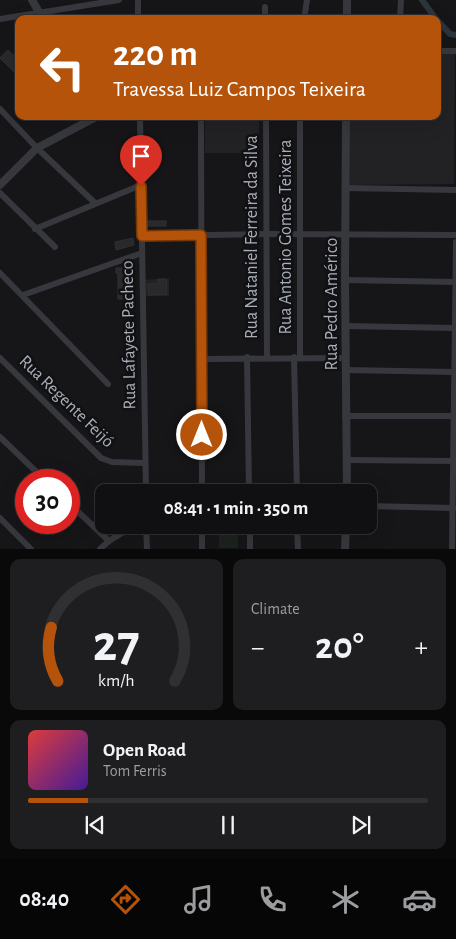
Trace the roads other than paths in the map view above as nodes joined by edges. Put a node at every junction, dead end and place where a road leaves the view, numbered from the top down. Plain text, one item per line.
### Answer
1 (32, 0) edge
2 (119, 0) edge
3 (138, 0) edge
4 (307, 0) edge
5 (347, 0) edge
6 (401, 0) edge
7 (265, 7) dead end
8 (41, 15) edge
9 (138, 15) edge
10 (265, 15) edge
11 (305, 15) edge
12 (346, 15) edge
13 (400, 15) edge
14 (15, 18) edge
15 (0, 19) edge
16 (441, 51) edge
17 (456, 51) edge
18 (0, 109) edge
19 (90, 120) edge
20 (140, 120) edge
21 (201, 120) edge
22 (266, 120) edge
23 (300, 120) edge
24 (346, 120) edge
25 (37, 148) junction
26 (0, 185) edge
27 (141, 186) junction
28 (346, 188) junction
29 (456, 190) edge
30 (0, 193) edge
31 (96, 203) junction
32 (35, 229) junction
33 (266, 234) junction
34 (300, 234) junction
35 (201, 235) junction
36 (346, 235) junction
37 (456, 235) edge
38 (142, 236) junction
39 (456, 242) edge
40 (55, 247) dead end
41 (142, 252) junction
42 (0, 273) edge
43 (345, 280) junction
44 (455, 282) edge
45 (23, 295) junction
46 (133, 301) dead end
47 (143, 301) junction
48 (455, 317) edge
49 (346, 326) junction
50 (454, 328) junction
51 (246, 357) junction
52 (267, 357) junction
53 (297, 357) junction
54 (0, 358) edge
55 (346, 358) junction
56 (202, 359) junction
57 (347, 370) junction
58 (454, 372) junction
59 (108, 384) dead end
60 (345, 416) junction
61 (454, 416) junction
62 (455, 436) edge
63 (0, 437) edge
64 (347, 460) junction
65 (454, 461) junction
66 (145, 463) junction
67 (33, 469) edge
68 (146, 484) edge
69 (202, 484) edge
70 (249, 484) edge
71 (297, 484) edge
72 (346, 484) edge
73 (377, 506) edge
74 (453, 508) junction
75 (80, 513) edge
76 (0, 518) edge
77 (120, 534) edge
78 (146, 534) edge
79 (202, 534) edge
80 (250, 534) edge
81 (297, 534) edge
82 (346, 534) edge
83 (109, 541) junction
84 (31, 549) edge
85 (100, 549) edge
86 (147, 549) edge
87 (202, 549) edge
88 (250, 549) edge
89 (298, 549) edge
90 (345, 549) edge
91 (452, 549) edge

1 - 8 street
2 - 8 street
3 - 9 street
4 - 11 street
5 - 12 street
6 - 13 street
7 - 10 street
14 - 15 street
16 - 17 street
18 - 25 street
19 - 25 street
20 - 27 street, Rua Lafayete Pacheco
21 - 35 street
22 - 33 street, Rua Nataniel Ferreira da Silva
23 - 34 street, Rua Antonio Gomes Teixeira
24 - 28 street, Rua Pedro Américo
25 - 26 street
25 - 31 street
27 - 31 street
27 - 38 street, Rua Lafayete Pacheco
28 - 29 street
28 - 36 street, Rua Pedro Américo
30 - 32 street
31 - 32 street
32 - 40 street
33 - 34 street
33 - 35 street
33 - 52 street, Rua Nataniel Ferreira da Silva
34 - 36 street
34 - 53 street, Rua Antonio Gomes Teixeira
35 - 38 street
35 - 56 street
36 - 37 street
36 - 43 street, Rua Pedro Américo
38 - 41 street, Rua Lafayete Pacheco
39 - 44 street
41 - 45 street
41 - 47 street, Rua Lafayete Pacheco
42 - 45 street
43 - 44 street
43 - 49 street, Rua Pedro Américo
44 - 48 street
45 - 59 street
46 - 47 street
47 - 66 street, Rua Lafayete Pacheco
48 - 50 street
49 - 50 street
49 - 55 street, Rua Pedro Américo
50 - 58 street
51 - 52 street
51 - 56 street
51 - 70 street
52 - 53 street
53 - 55 street
53 - 71 street, Rua Antonio Gomes Teixeira
54 - 66 street, Rua Regente Feijó
55 - 57 street, Rua Pedro Américo
56 - 69 street
57 - 58 street
57 - 60 street, Rua Pedro Américo
58 - 61 street
60 - 61 street
60 - 64 street, Rua Pedro Américo
61 - 62 street
62 - 65 street
63 - 67 street
64 - 65 street
64 - 72 street, Rua Pedro Américo
65 - 74 street
66 - 68 street, Rua Lafayete Pacheco
73 - 74 street
74 - 91 street
75 - 83 street
76 - 84 street
77 - 83 street
78 - 86 street
79 - 87 street
80 - 88 street
81 - 89 street
82 - 90 street
83 - 85 street

